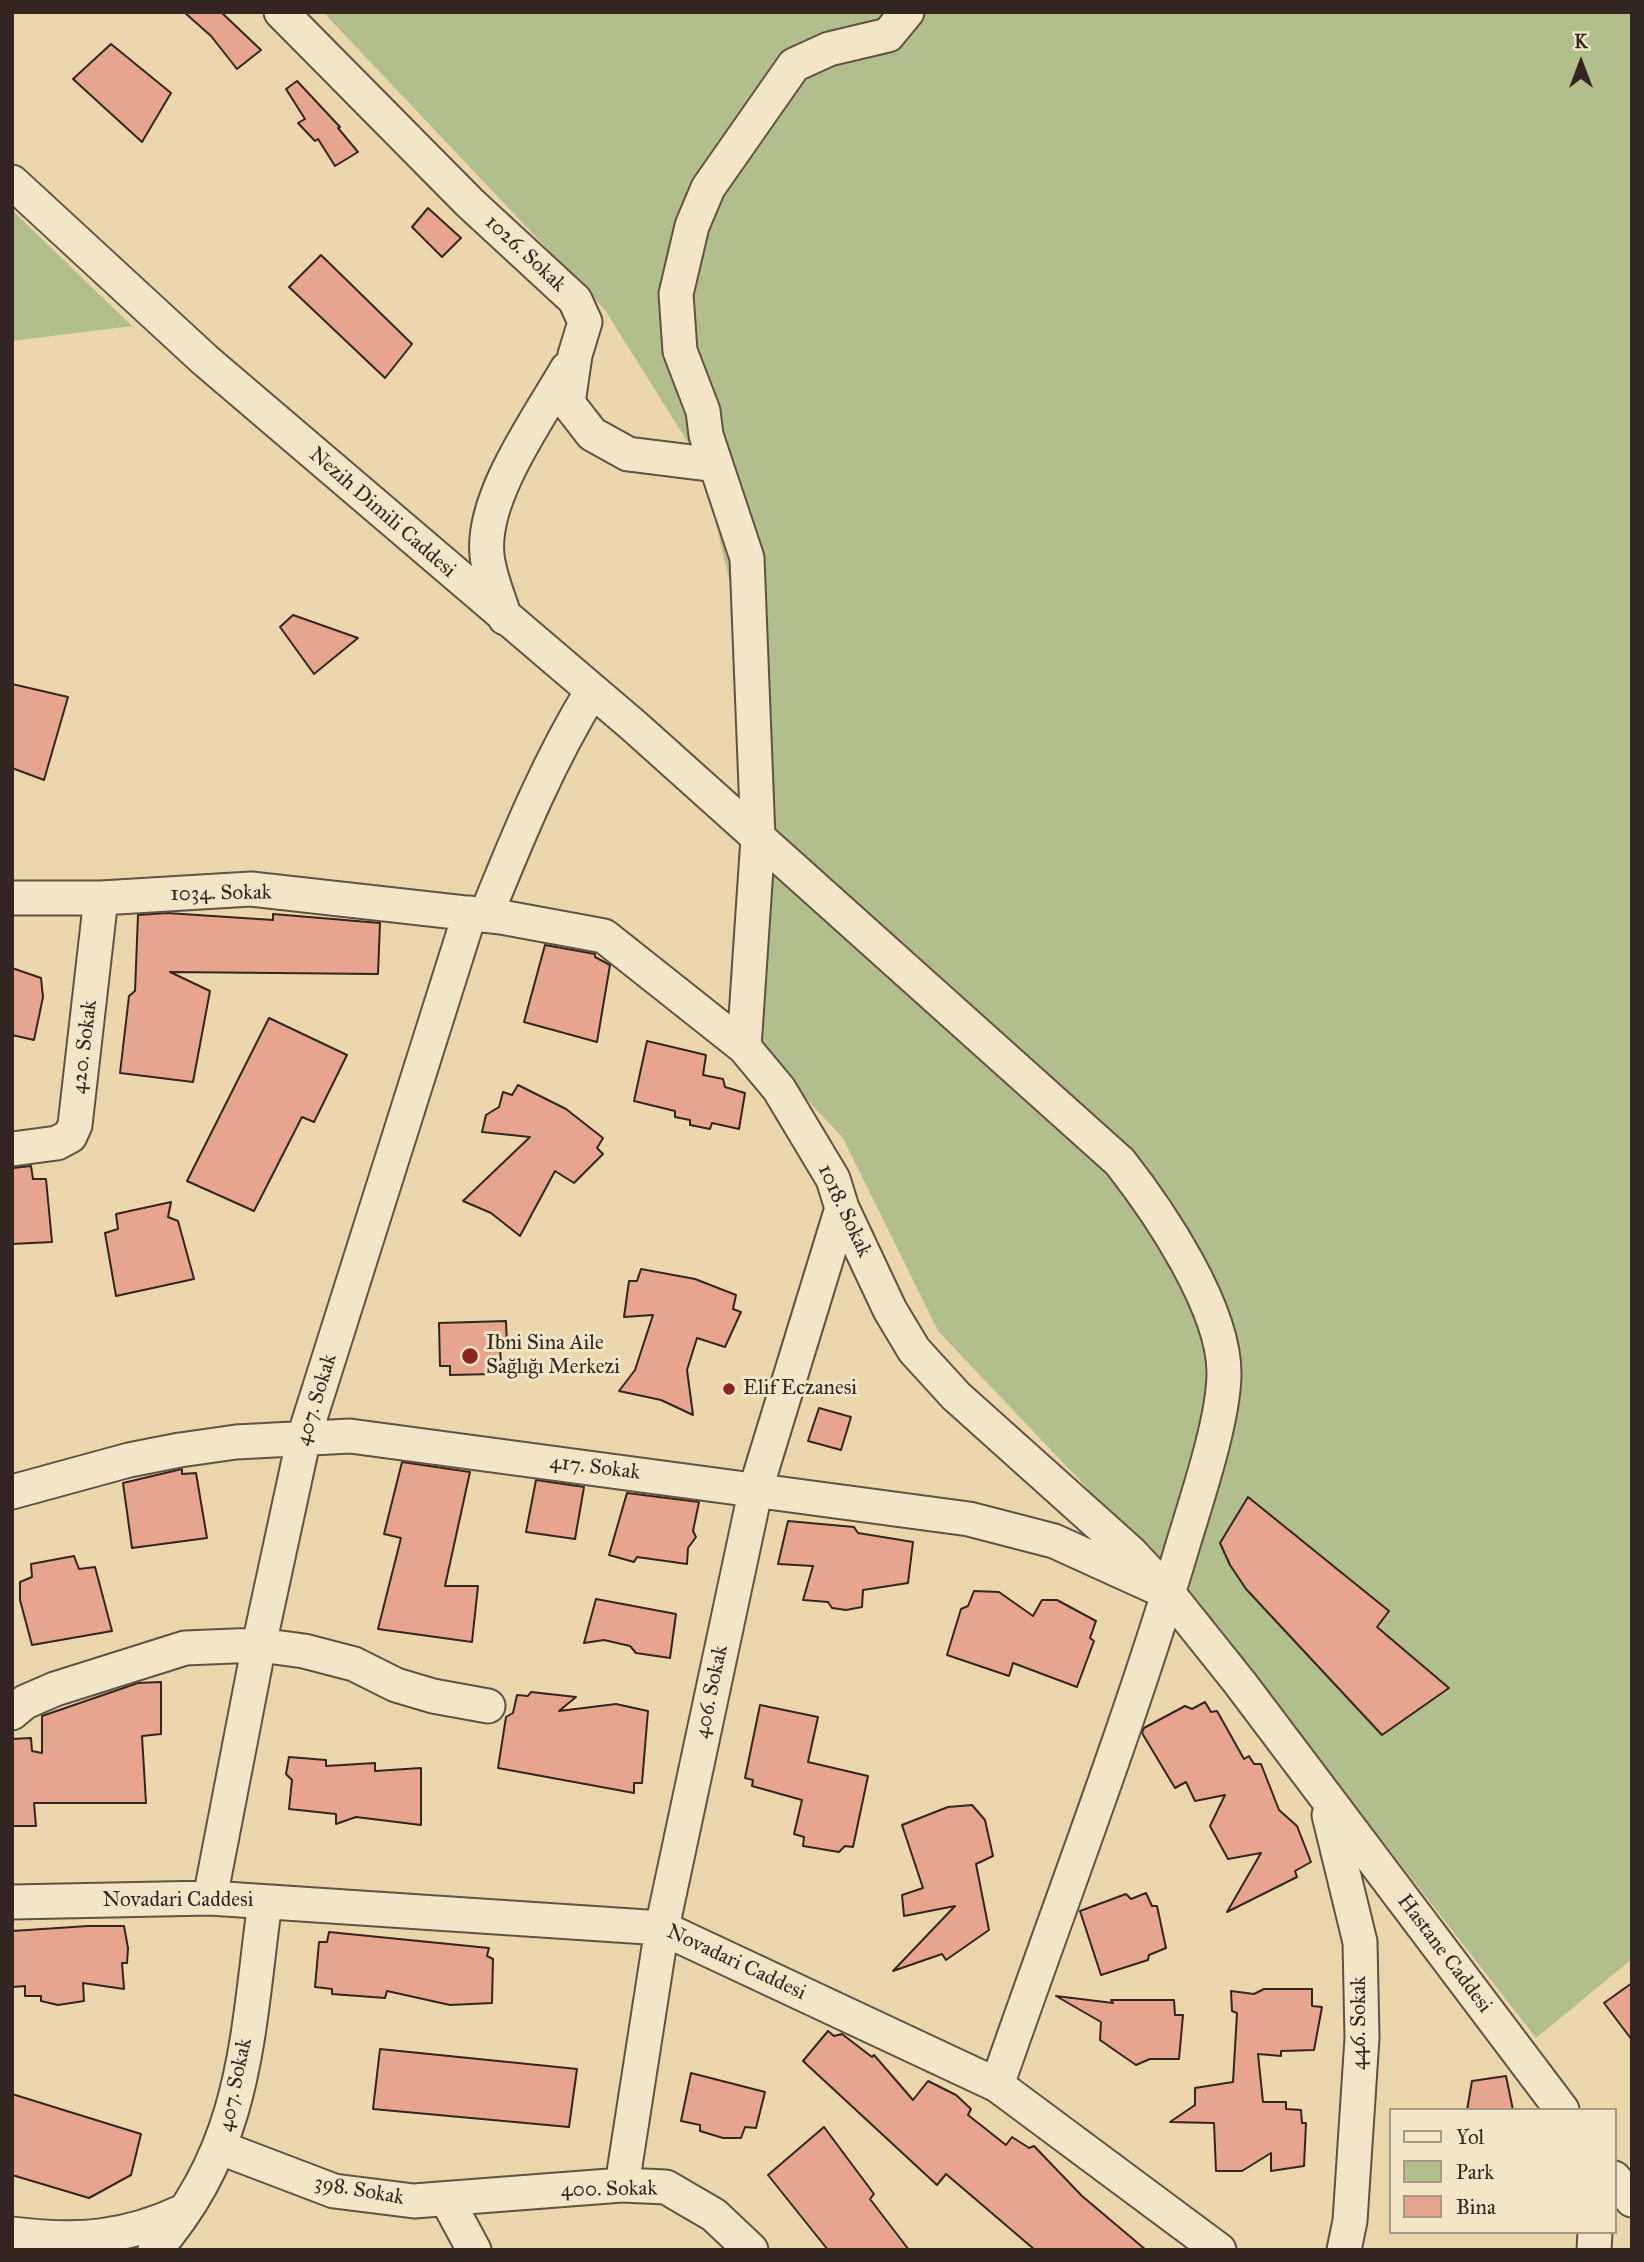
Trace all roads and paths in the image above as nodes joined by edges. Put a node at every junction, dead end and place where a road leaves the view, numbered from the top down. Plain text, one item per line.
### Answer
1 (281, 12) edge
2 (907, 12) edge
3 (12, 182) edge
4 (575, 355) junction
5 (716, 465) junction
6 (505, 618) junction
7 (592, 691) junction
8 (758, 838) junction
9 (12, 898) edge
10 (101, 898) junction
11 (478, 914) junction
12 (744, 1047) junction
13 (12, 1149) edge
14 (842, 1208) junction
15 (304, 1437) junction
16 (756, 1488) junction
17 (12, 1492) edge
18 (1168, 1593) junction
19 (259, 1644) junction
20 (488, 1706) dead end
21 (12, 1713) edge
22 (1325, 1799) junction
23 (210, 1898) junction
24 (12, 1902) edge
25 (265, 1902) junction
26 (662, 1928) junction
27 (997, 2085) junction
28 (1560, 2108) edge
29 (221, 2148) junction
30 (622, 2185) junction
31 (447, 2200) junction
32 (189, 2208) junction
33 (12, 2234) edge
34 (155, 2250) edge
35 (474, 2250) edge
36 (751, 2250) edge
37 (1219, 2250) edge
38 (1345, 2250) edge

1 - 4 street, 1026. Sokak
2 - 5 street
3 - 6 street, Nezih Dimili Caddesi
4 - 5 street, 1026. Sokak
4 - 6 street
5 - 8 street
6 - 7 street, Nezih Dimili Caddesi
7 - 8 street, Nezih Dimili Caddesi
7 - 11 street, 407. Sokak
8 - 12 street
8 - 18 street, Nezih Dimili Caddesi
9 - 10 street, 1034. Sokak
10 - 11 street, 1034. Sokak
10 - 13 street, 420. Sokak
11 - 12 street, 1018. Sokak
11 - 15 street, 407. Sokak
12 - 14 street, 1018. Sokak
14 - 16 street, 406. Sokak
14 - 18 street, 1018. Sokak
15 - 16 street, 417. Sokak
15 - 17 street, 417. Sokak
15 - 19 street, 407. Sokak
16 - 18 street, 417. Sokak
16 - 26 street, 406. Sokak
18 - 22 street, 1018. Sokak
18 - 27 street, Nezih Dimili Caddesi
19 - 20 street
19 - 21 street
19 - 23 street, 407. Sokak
22 - 28 street, Hastane Caddesi
22 - 38 street, 446. Sokak
23 - 24 street, Novadari Caddesi
23 - 25 street, Novadari Caddesi
25 - 26 street, Novadari Caddesi
25 - 29 street, 407. Sokak
26 - 27 street, Novadari Caddesi
26 - 30 street, 406. Sokak
27 - 37 street, Novadari Caddesi
29 - 31 street, 398. Sokak
29 - 32 street, 407. Sokak
30 - 31 street, 400. Sokak
30 - 36 street, 400. Sokak
31 - 35 street
32 - 33 street
32 - 34 street, 407. Sokak

